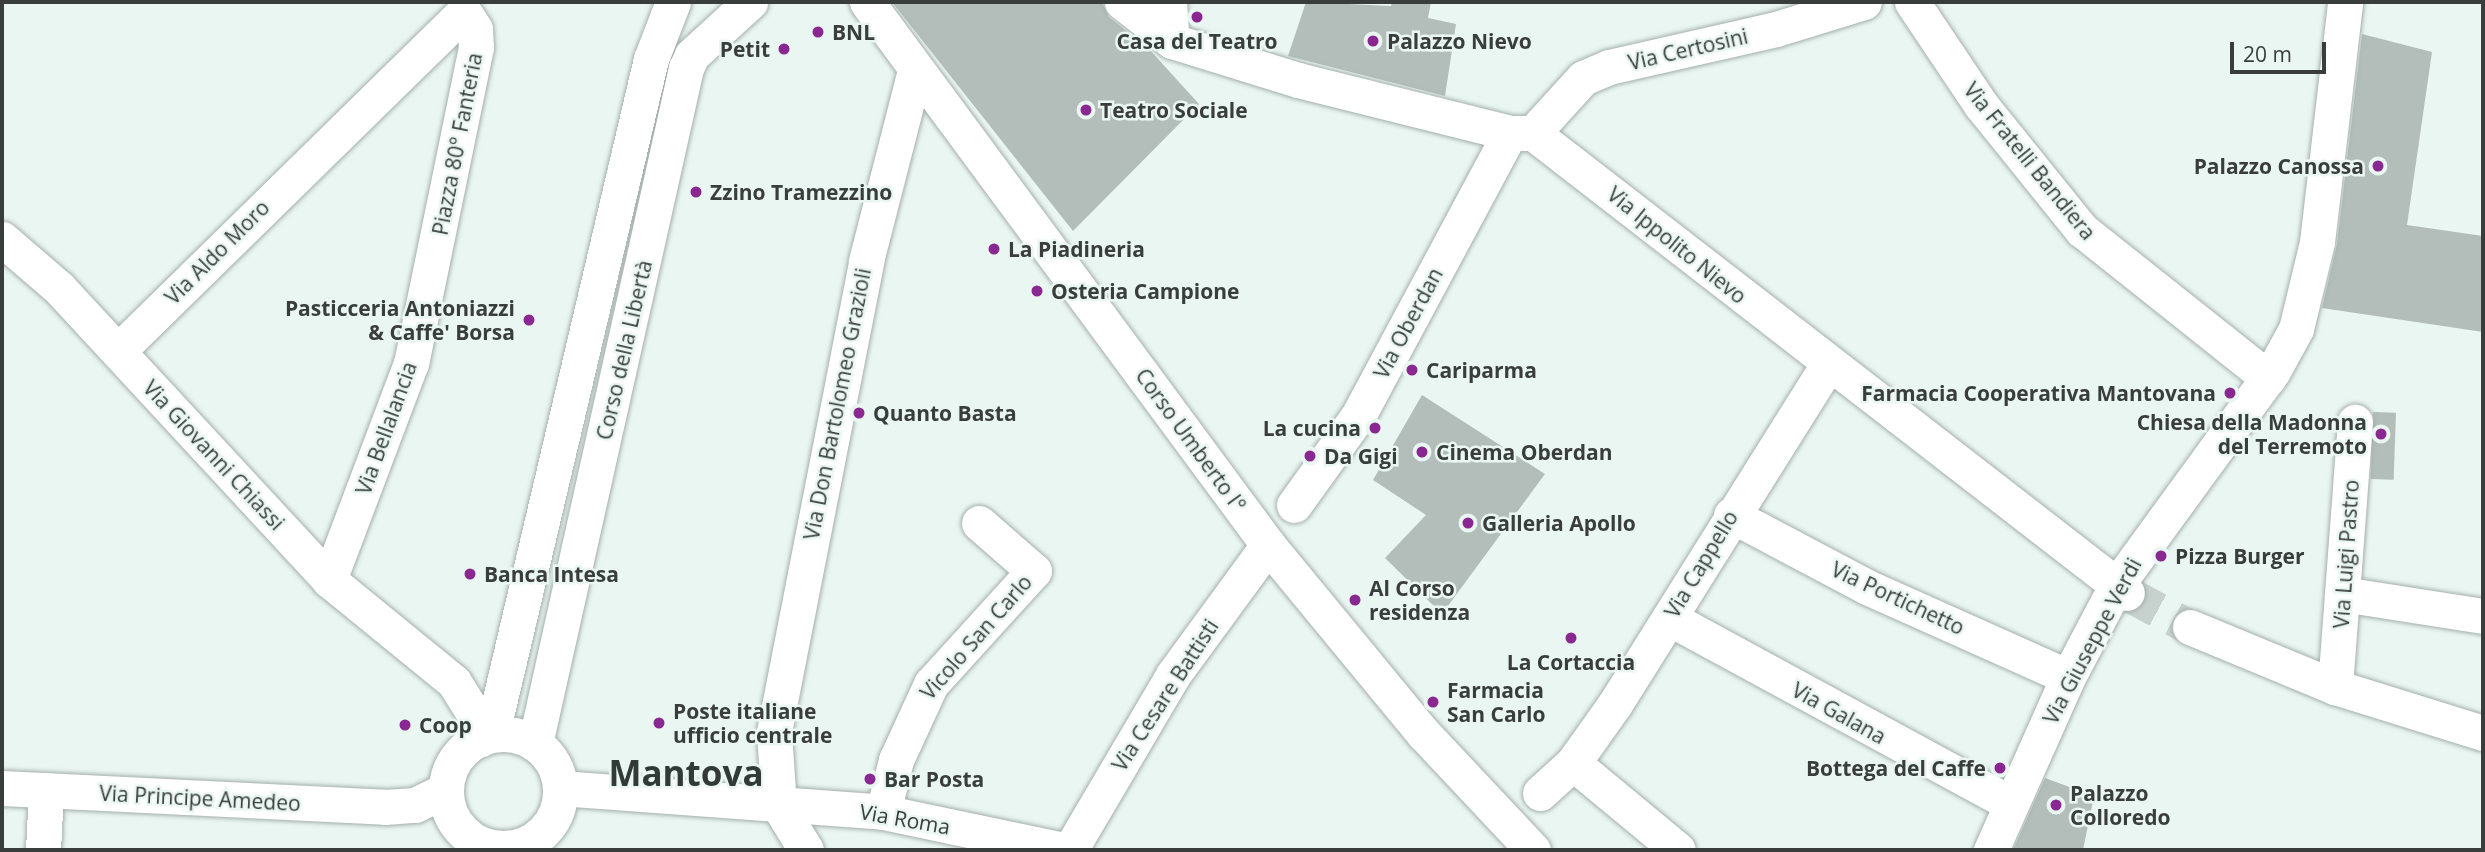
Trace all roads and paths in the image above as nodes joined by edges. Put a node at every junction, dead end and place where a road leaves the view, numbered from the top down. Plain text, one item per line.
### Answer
1 (750, 2) edge
2 (1122, 2) edge
3 (1169, 2) edge
4 (1864, 2) edge
5 (1912, 2) edge
6 (2345, 2) edge
7 (870, 6) edge
8 (460, 7) edge
9 (665, 15) edge
10 (1172, 41) junction
11 (701, 47) junction
12 (915, 70) junction
13 (1521, 133) junction
14 (316, 153) joint
15 (2, 239) edge
16 (431, 272) joint
17 (118, 351) junction
18 (1828, 365) junction
19 (2268, 378) junction
20 (2355, 422) dead end
21 (1294, 505) dead end
22 (1731, 515) junction
23 (979, 523) dead end
24 (1268, 545) junction
25 (329, 580) junction
26 (2121, 590) junction
27 (2342, 594) junction
28 (2483, 616) edge
29 (1669, 618) junction
30 (2190, 627) tunnel mouth
31 (2068, 677) junction
32 (2335, 687) junction
33 (2483, 733) edge
34 (480, 739) junction
35 (535, 744) junction
36 (1573, 763) junction
37 (2, 788) edge
38 (560, 788) junction
39 (46, 790) junction
40 (446, 790) junction
41 (1540, 793) dead end
42 (2010, 803) junction
43 (779, 806) junction
44 (883, 812) junction
45 (518, 848) edge
46 (43, 850) edge
47 (806, 850) edge
48 (1063, 850) edge
49 (1070, 850) edge
50 (1533, 850) edge
51 (1678, 850) edge
52 (1991, 850) edge

1 - 11 street
2 - 10 street
3 - 10 street
4 - 13 street, Via Certosini
5 - 19 street, Via Fratelli Bandiera
6 - 19 street, Via Giuseppe Verdi
7 - 12 street, Corso Umberto I°
8 - 14 street, Piazza 80° Fanteria
8 - 16 street, Piazza 80° Fanteria
9 - 11 street
9 - 34 street, Corso della Libertà
10 - 13 street, Via Ippolito Nievo
11 - 35 street, Corso della Libertà
12 - 24 street, Corso Umberto I°
12 - 43 street, Via Don Bartolomeo Grazioli
13 - 18 street, Via Ippolito Nievo
13 - 21 street, Via Oberdan
14 - 17 street, Via Aldo Moro
15 - 17 street, Via Giovanni Chiassi
16 - 25 street, Via Bellalancia
17 - 25 street, Via Giovanni Chiassi
18 - 22 street, Via Cappello
18 - 26 street, Via Ippolito Nievo
19 - 26 street, Via Giuseppe Verdi
20 - 27 street, Via Luigi Pastro
22 - 29 street, Via Cappello
22 - 31 street, Via Portichetto
23 - 44 street, Vicolo San Carlo
24 - 49 street, Via Cesare Battisti
24 - 50 street, Corso Umberto I°
25 - 34 street, Via Giovanni Chiassi
26 - 31 street, Via Giuseppe Verdi
27 - 28 street
27 - 32 street, Via Luigi Pastro
29 - 36 street, Via Cappello
29 - 42 street, Via Galana
30 - 32 street
31 - 42 street, Via Giuseppe Verdi
32 - 33 street
34 - 35 street
34 - 40 street
35 - 38 street
36 - 41 street, Via Cappello
36 - 51 street
37 - 39 street, Via Principe Amedeo
38 - 43 street, Via Roma
38 - 45 street
39 - 40 street, Via Principe Amedeo
39 - 46 street
40 - 45 street
42 - 52 street, Via Giuseppe Verdi
43 - 44 street, Via Roma
43 - 47 street
44 - 48 street, Via Roma

